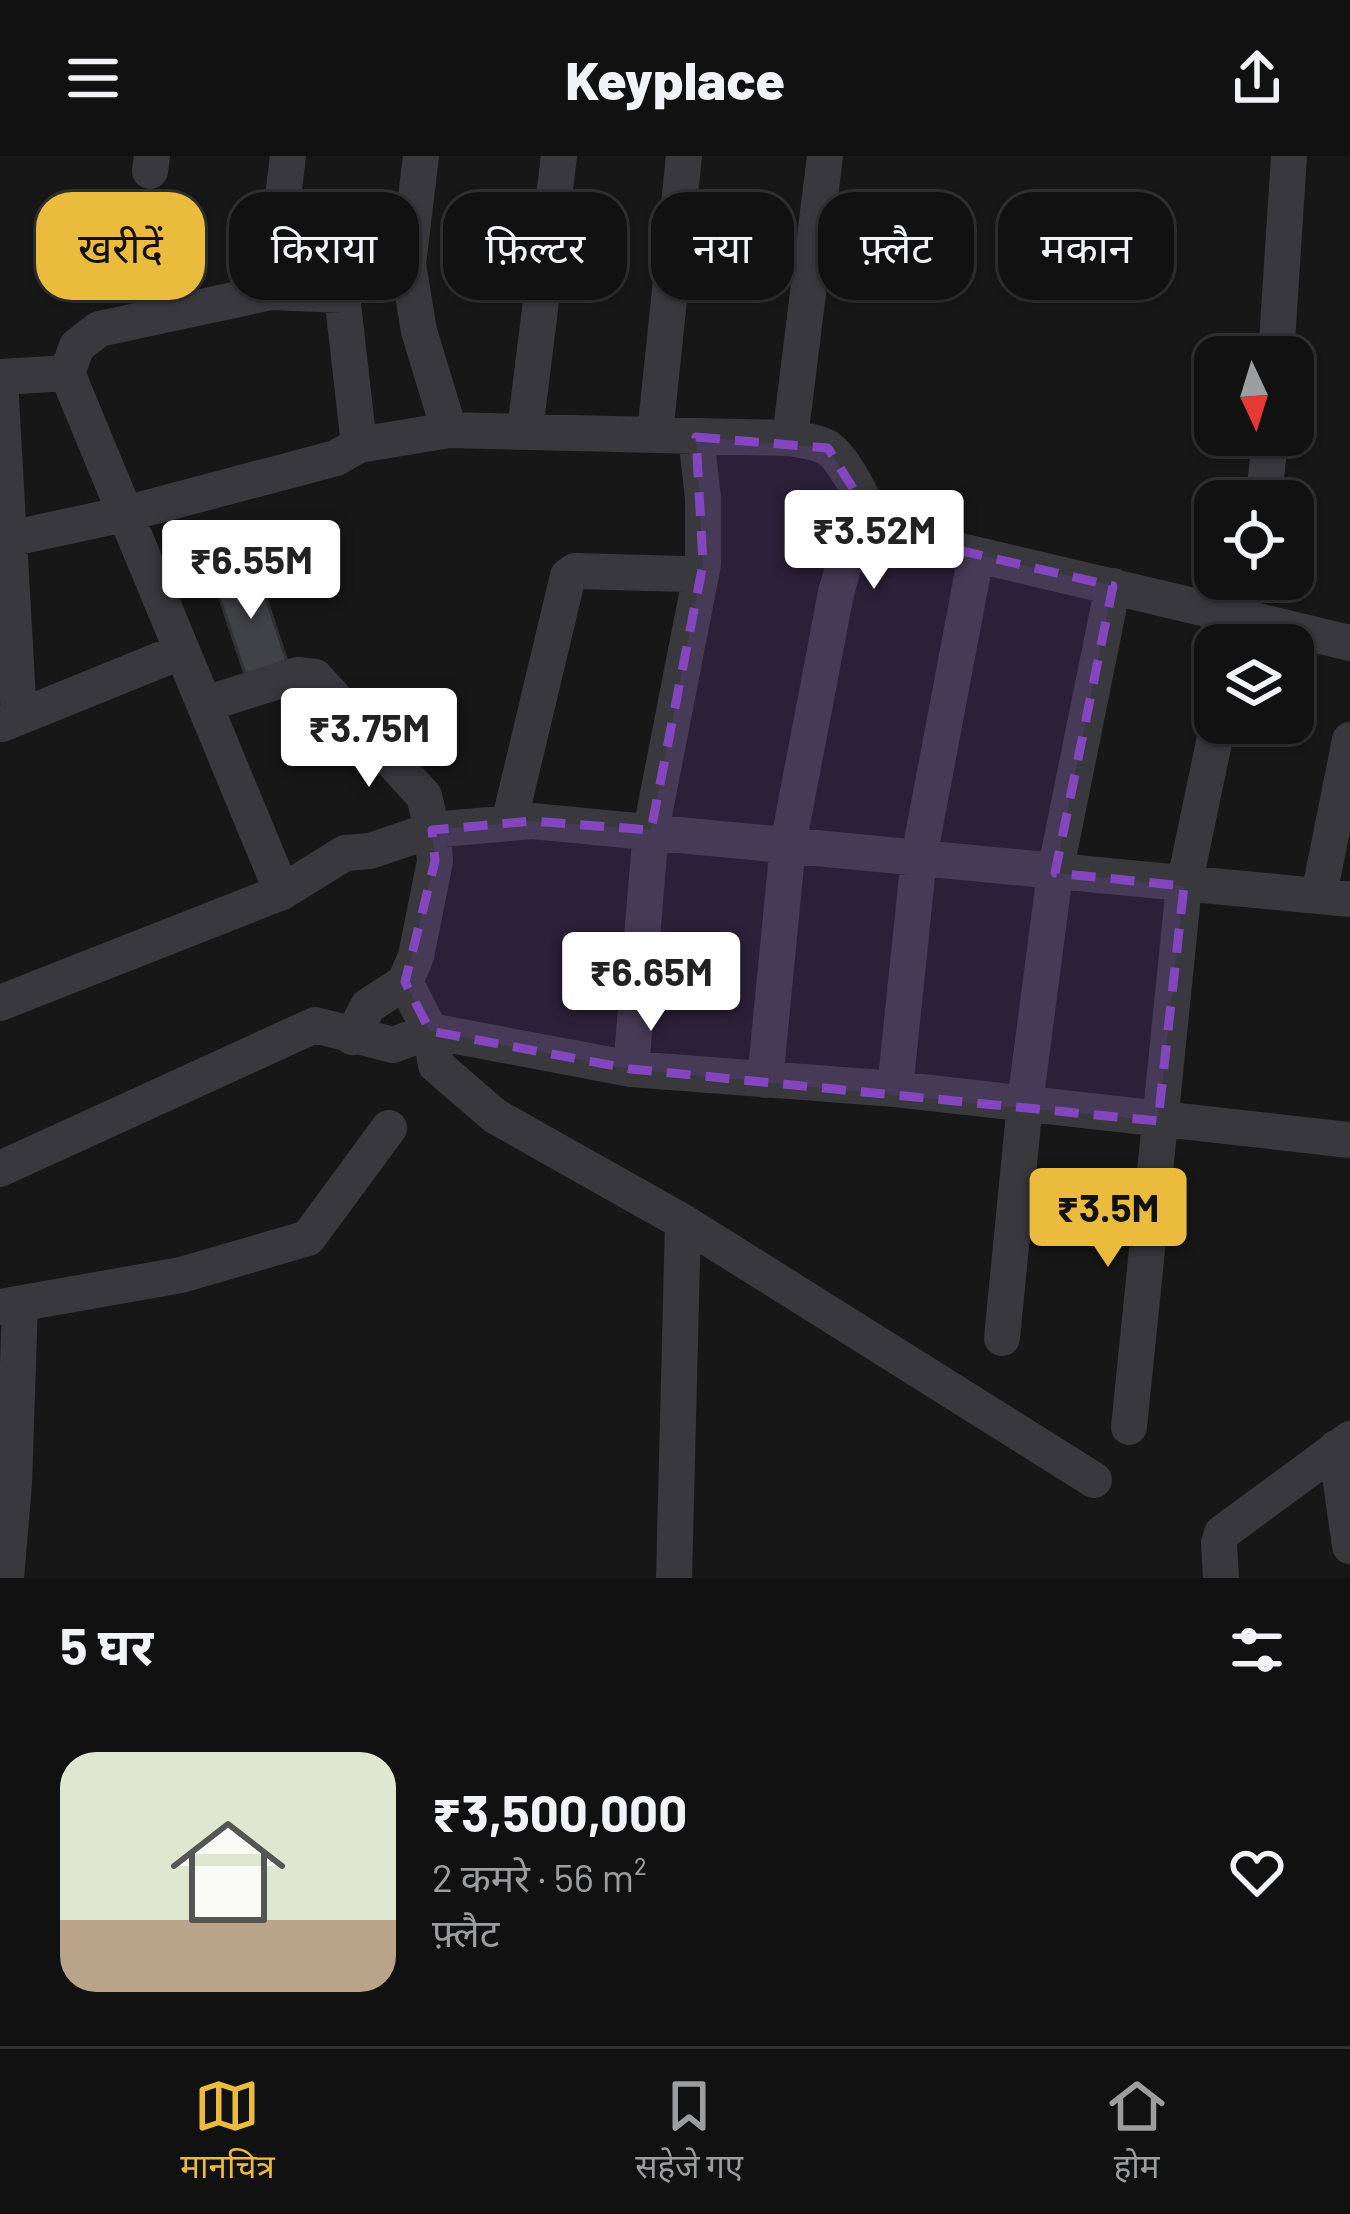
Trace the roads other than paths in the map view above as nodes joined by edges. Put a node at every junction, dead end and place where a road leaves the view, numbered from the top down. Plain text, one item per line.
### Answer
1 (288, 156) edge
2 (421, 156) edge
3 (559, 156) edge
4 (684, 156) edge
5 (825, 156) edge
6 (1289, 156) edge
7 (284, 192) edge
8 (234, 300) edge
9 (343, 300) edge
10 (1277, 336) edge
11 (67, 373) junction
12 (0, 378) edge
13 (449, 430) junction
14 (525, 430) junction
15 (656, 434) junction
16 (696, 437) junction
17 (790, 438) junction
18 (358, 445) junction
19 (125, 514) junction
20 (880, 532) junction
21 (9, 538) junction
22 (976, 556) junction
23 (704, 564) junction
24 (1113, 586) junction
25 (1218, 624) edge
26 (1314, 639) edge
27 (1350, 643) edge
28 (182, 650) junction
29 (205, 704) junction
30 (10, 721) edge
31 (1350, 740) edge
32 (1214, 744) edge
33 (509, 823) junction
34 (432, 830) junction
35 (651, 830) junction
36 (788, 844) junction
37 (920, 857) junction
38 (1055, 873) junction
39 (1184, 886) junction
40 (282, 892) junction
41 (1334, 897) edge
42 (405, 982) junction
43 (0, 1003) edge
44 (430, 1031) junction
45 (352, 1037) junction
46 (631, 1069) junction
47 (764, 1080) junction
48 (895, 1089) junction
49 (1025, 1103) junction
50 (1157, 1120) junction
51 (389, 1128) dead end
52 (1350, 1140) edge
53 (0, 1169) edge
54 (683, 1222) junction
55 (10, 1306) edge
56 (1002, 1338) dead end
57 (1129, 1426) dead end
58 (1343, 1443) edge
59 (1094, 1480) dead end
60 (1350, 1546) edge
61 (5, 1578) edge
62 (674, 1578) edge
63 (1221, 1578) edge

1 - 7 street
2 - 13 street
3 - 14 street
4 - 15 street
5 - 17 street
6 - 10 street
8 - 11 street
9 - 18 street
11 - 12 street
11 - 19 street
12 - 21 street
13 - 14 street
13 - 18 street
14 - 15 street
15 - 16 street
16 - 17 street
16 - 23 street
17 - 20 street
18 - 19 street
19 - 21 street
19 - 28 street
20 - 22 street
20 - 36 street
21 - 30 street
22 - 24 street
22 - 37 street
23 - 33 street
23 - 35 street
24 - 25 street
24 - 38 street
26 - 27 street
28 - 29 street
28 - 30 street
29 - 34 street
29 - 40 street
31 - 41 street
32 - 39 street
33 - 34 street
33 - 35 street
34 - 40 street
34 - 42 street
35 - 36 street
35 - 46 street
36 - 37 street
36 - 47 street
37 - 38 street
37 - 48 street
38 - 39 street
38 - 49 street
39 - 41 street
39 - 50 street
40 - 43 street
42 - 44 street
42 - 45 street
44 - 45 street
44 - 46 street
44 - 54 street
45 - 53 street
46 - 47 street
47 - 48 street
48 - 49 street
49 - 50 street
49 - 56 street
50 - 52 street
50 - 57 street
51 - 55 street
54 - 59 street
54 - 62 street
55 - 61 street
58 - 60 street
58 - 63 street

